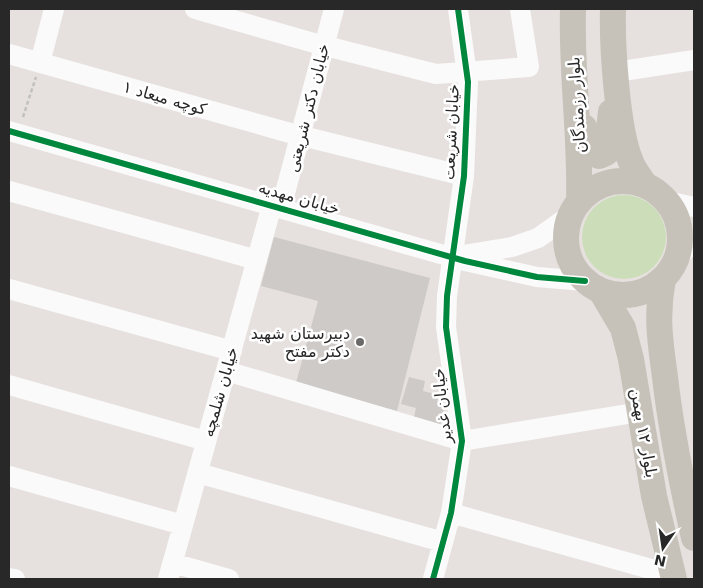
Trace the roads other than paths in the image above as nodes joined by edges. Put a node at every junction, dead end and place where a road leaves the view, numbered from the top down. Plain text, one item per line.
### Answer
1 (54, 9) edge
2 (195, 9) edge
3 (334, 9) edge
4 (458, 9) edge
5 (520, 9) edge
6 (573, 9) edge
7 (613, 9) edge
8 (324, 45) junction
9 (9, 54) edge
10 (694, 60) edge
11 (40, 63) junction
12 (467, 71) junction
13 (616, 72) junction
14 (577, 97) junction
15 (14, 132) edge
16 (296, 135) junction
17 (464, 176) junction
18 (645, 185) junction
19 (9, 192) edge
20 (667, 201) junction
21 (277, 206) junction
22 (694, 207) edge
23 (574, 208) junction
24 (452, 256) junction
25 (257, 260) junction
26 (678, 260) edge
27 (593, 286) junction
28 (9, 289) edge
29 (660, 333) junction
30 (627, 343) junction
31 (232, 351) junction
32 (226, 371) junction
33 (9, 385) edge
34 (640, 412) junction
35 (206, 441) junction
36 (462, 441) junction
37 (198, 473) junction
38 (9, 476) edge
39 (688, 480) edge
40 (451, 514) junction
41 (183, 525) junction
42 (694, 538) edge
43 (443, 542) junction
44 (171, 571) edge
45 (673, 577) edge
46 (9, 578) edge
47 (15, 579) edge
48 (230, 579) edge
49 (433, 579) edge

1 - 11 street
2 - 8 street
3 - 8 street, خیابان دکتر شریعتی
4 - 12 street, خیابان شریعت
5 - 12 street
6 - 14 main road, بلوار رزمندگان
7 - 13 main road
8 - 12 street
8 - 16 street, خیابان دکتر شریعتی
9 - 11 street, کوچه میعاد ۱
10 - 13 street
11 - 16 street, کوچه میعاد ۱
12 - 17 street, خیابان شریعت
13 - 14 main road
13 - 18 main road
14 - 23 main road, بلوار رزمندگان
15 - 21 street, خیابان مهدیه
16 - 17 street, کوچه میعاد ۱
16 - 21 street, خیابان دکتر شریعتی
17 - 24 street, خیابان شریعت
18 - 20 main road
18 - 23 main road
19 - 25 street
20 - 22 street
20 - 26 main road
21 - 24 street, خیابان مهدیه
21 - 25 street, خیابان شلمچه
23 - 24 street, خیابان مهدیه
23 - 27 main road
24 - 27 street, خیابان مهدیه
24 - 36 street, خیابان غدیر
25 - 31 street, خیابان شلمچه
26 - 27 main road
26 - 29 main road
27 - 30 main road, بلوار ۱۲ بهمن
28 - 31 street
29 - 30 main road
29 - 39 main road, بلوار ۱۲ بهمن
30 - 34 main road, بلوار ۱۲ بهمن
31 - 32 street, خیابان شلمچه
32 - 35 street, خیابان شلمچه
32 - 36 street
33 - 35 street
34 - 36 street
34 - 45 main road, بلوار ۱۲ بهمن
35 - 37 street, خیابان شلمچه
36 - 40 street, خیابان غدیر
37 - 41 street, خیابان شلمچه
37 - 43 street
38 - 41 street
39 - 42 main road, بلوار ۱۲ بهمن
40 - 43 street, خیابان غدیر
40 - 45 street
41 - 44 street, خیابان شلمچه
43 - 49 street, خیابان غدیر
44 - 48 street
46 - 47 street

